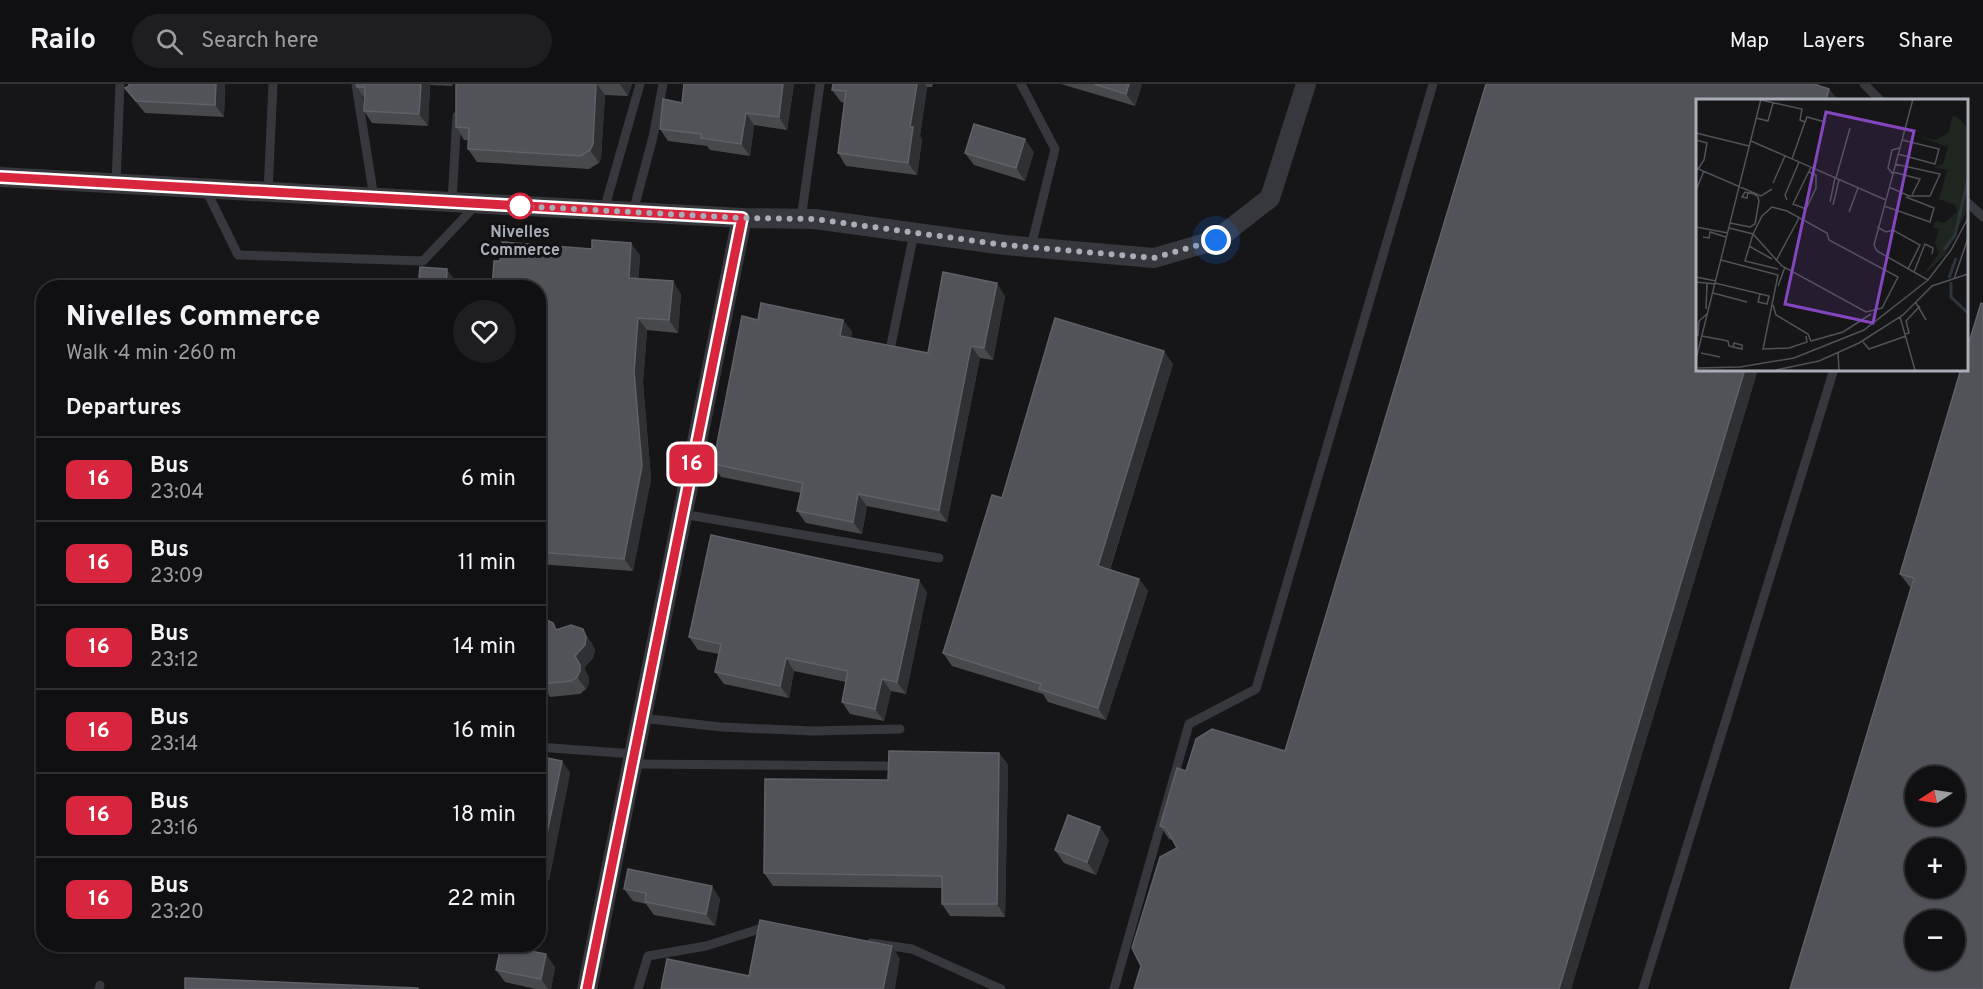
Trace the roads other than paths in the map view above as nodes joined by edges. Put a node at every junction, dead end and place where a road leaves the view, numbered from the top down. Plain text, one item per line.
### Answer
1 (120, 84) edge
2 (273, 84) edge
3 (356, 84) edge
4 (639, 84) edge
5 (663, 84) edge
6 (820, 84) edge
7 (1021, 84) edge
8 (1306, 84) edge
9 (1433, 84) edge
10 (1864, 84) edge
11 (1879, 99) edge
12 (458, 104) edge
13 (0, 177) edge
14 (116, 184) junction
15 (205, 188) junction
16 (268, 192) junction
17 (374, 198) junction
18 (452, 202) junction
19 (1968, 203) edge
20 (477, 204) junction
21 (603, 210) junction
22 (633, 212) junction
23 (742, 218) junction
24 (1983, 218) edge
25 (801, 219) junction
26 (914, 233) junction
27 (1031, 247) junction
28 (890, 350) edge
29 (1834, 370) edge
30 (682, 514) junction
31 (939, 558) dead end
32 (641, 718) junction
33 (900, 729) dead end
34 (546, 748) edge
35 (633, 759) junction
36 (886, 766) edge
37 (779, 928) edge
38 (857, 940) edge
39 (587, 989) edge
40 (638, 989) edge
41 (1001, 989) edge
42 (1114, 989) edge
43 (1643, 989) edge

1 - 14 lane
2 - 16 lane
3 - 17 lane
4 - 21 lane
5 - 22 lane
6 - 25 lane
7 - 27 lane
8 - 27 street
9 - 42 lane
10 - 11 lane
12 - 18 lane
13 - 14 street
14 - 15 street
15 - 16 street
15 - 20 lane
16 - 17 street
17 - 18 street
18 - 20 street
19 - 24 lane
20 - 21 street
21 - 22 street
22 - 23 street
23 - 25 street
23 - 30 street
25 - 26 street
26 - 27 street
26 - 28 lane
29 - 43 lane
30 - 31 lane
30 - 32 street
32 - 33 lane
32 - 35 street
34 - 35 lane
35 - 36 lane
35 - 39 street
37 - 40 lane
38 - 41 lane

